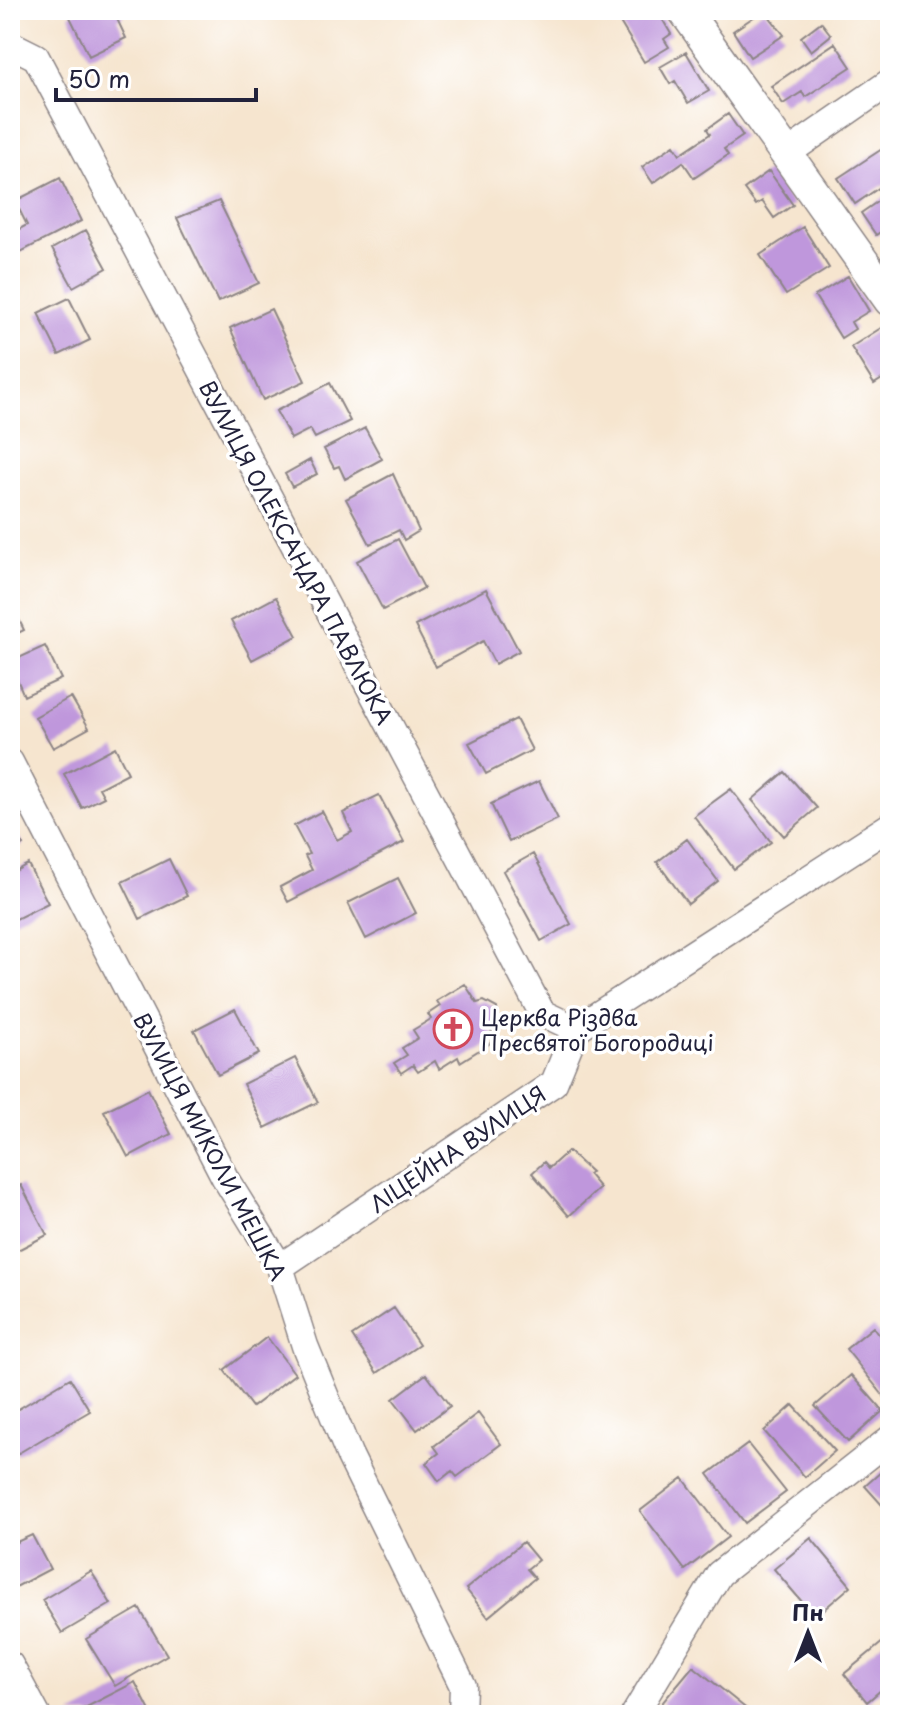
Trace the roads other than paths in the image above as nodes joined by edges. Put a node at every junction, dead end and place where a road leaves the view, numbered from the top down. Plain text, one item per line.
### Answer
1 (684, 10) edge
2 (10, 44) edge
3 (890, 82) edge
4 (786, 154) junction
5 (890, 300) edge
6 (10, 762) edge
7 (890, 826) edge
8 (576, 1029) junction
9 (280, 1267) junction
10 (890, 1439) edge
11 (10, 1665) edge
12 (37, 1715) edge
13 (462, 1715) edge
14 (634, 1715) edge

1 - 4 street
2 - 8 street, ВУЛИЦЯ ОЛЕКСАНДРА ПАВЛЮКА
3 - 4 street
4 - 5 street
6 - 9 street, ВУЛИЦЯ МИКОЛИ МЕШКА
7 - 8 street
8 - 9 street, ЛІЦЕЙНА ВУЛИЦЯ
9 - 13 street, ВУЛИЦЯ МИКОЛИ МЕШКА
10 - 14 street
11 - 12 street

